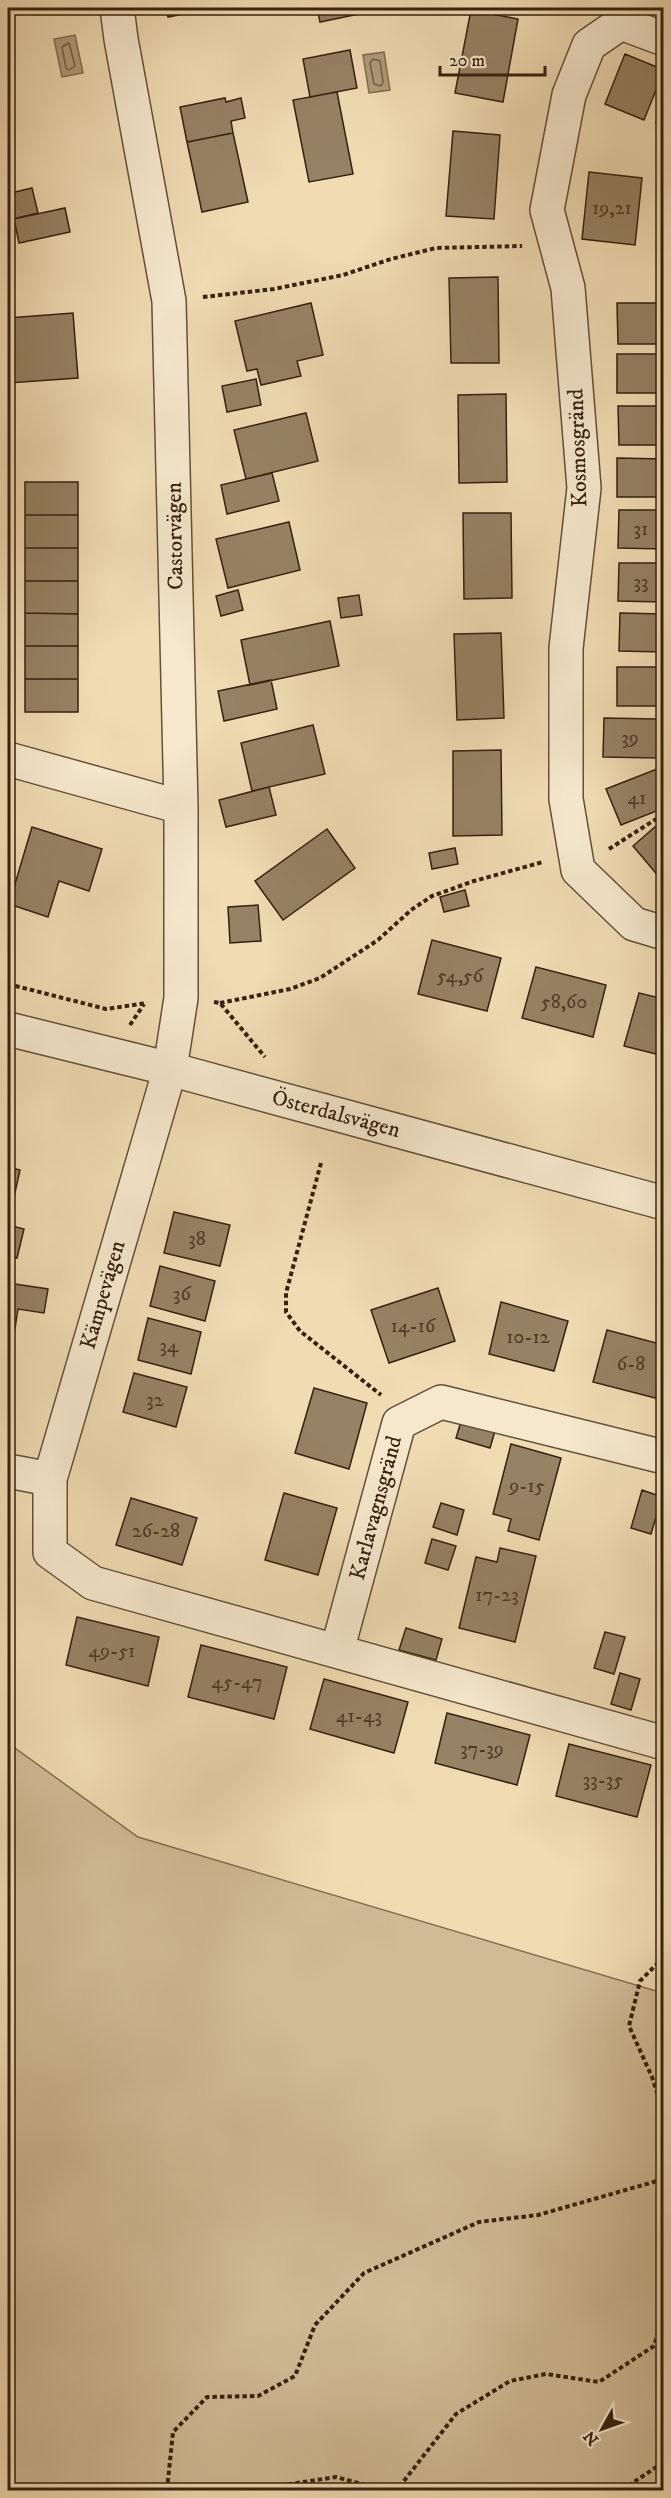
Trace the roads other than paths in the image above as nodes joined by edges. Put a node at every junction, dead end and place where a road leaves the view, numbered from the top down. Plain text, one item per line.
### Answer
1 (117, 8) edge
2 (663, 39) edge
3 (8, 759) edge
4 (181, 807) junction
5 (663, 933) edge
6 (8, 1029) edge
7 (170, 1069) junction
8 (663, 1203) edge
9 (663, 1457) edge
10 (8, 1471) edge
11 (50, 1479) junction
12 (338, 1651) junction
13 (663, 1743) edge

1 - 4 street, Castorvägen
2 - 5 street, Kosmosgränd
3 - 4 street
4 - 7 street, Castorvägen
6 - 7 street, Österdalsvägen
7 - 8 street, Österdalsvägen
7 - 11 street, Kämpevägen
9 - 12 street, Karlavagnsgränd
10 - 11 street
11 - 12 street
12 - 13 street

